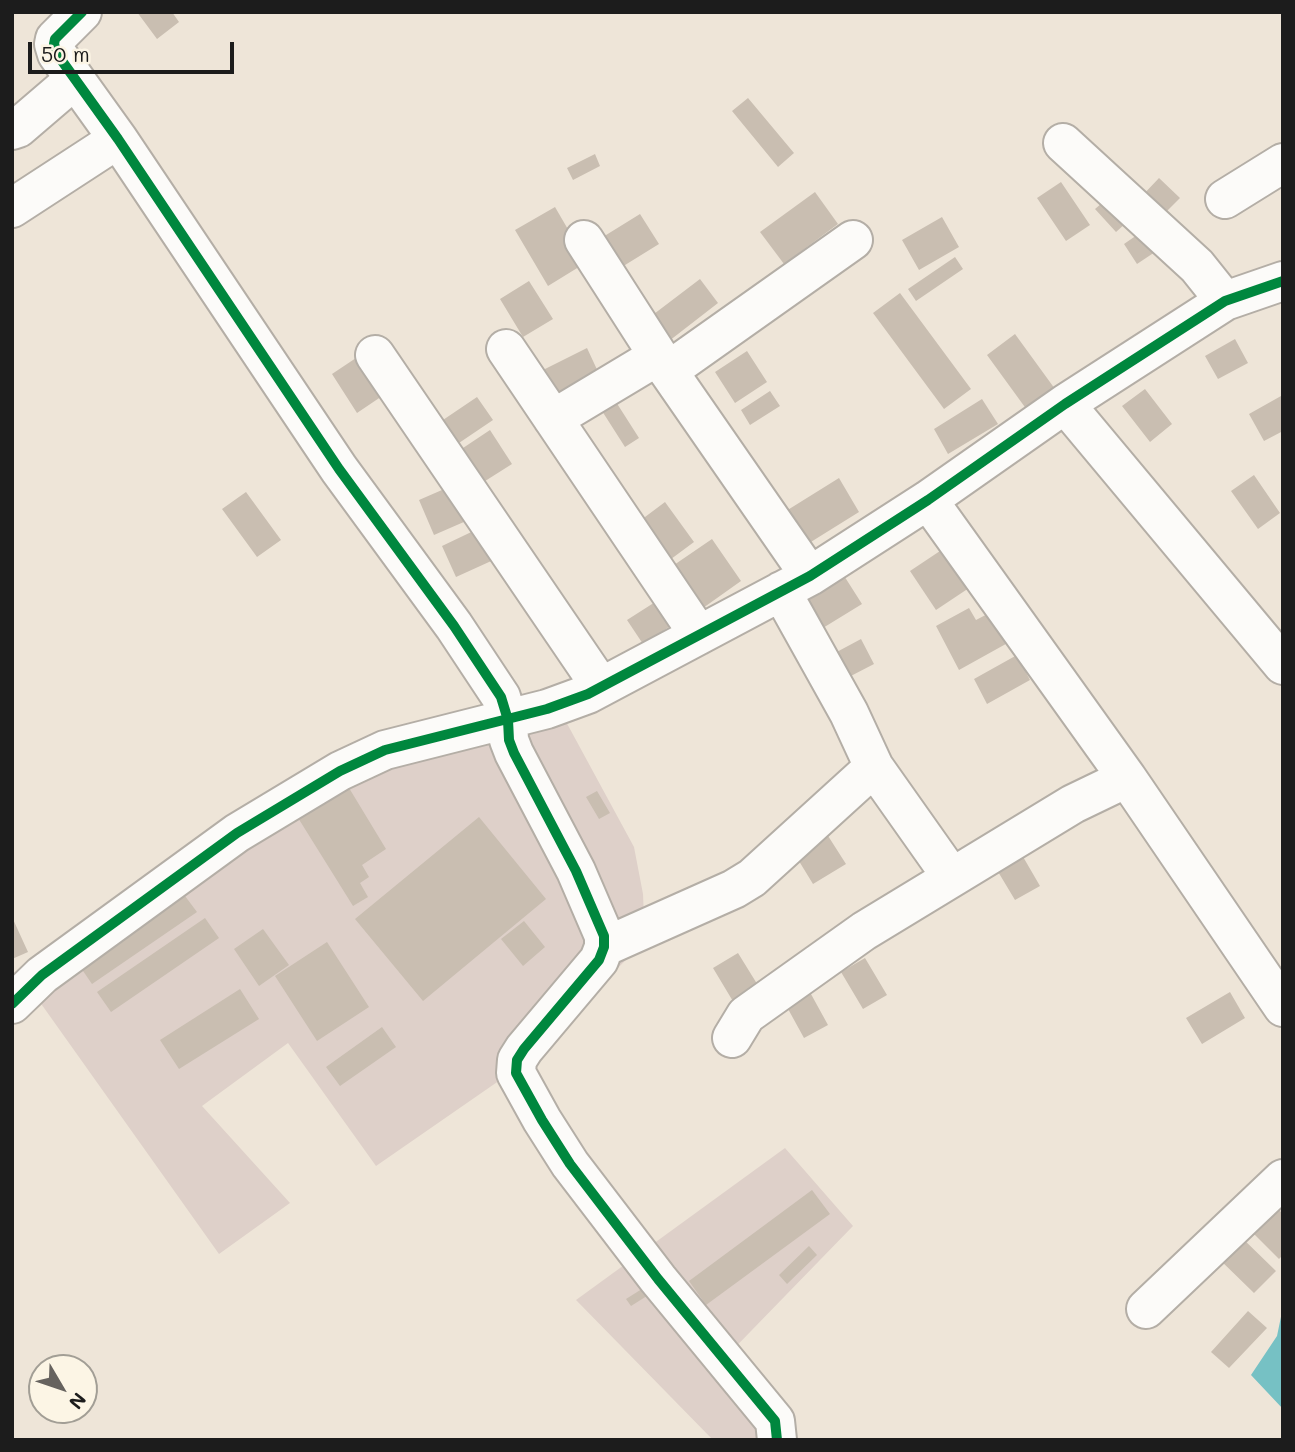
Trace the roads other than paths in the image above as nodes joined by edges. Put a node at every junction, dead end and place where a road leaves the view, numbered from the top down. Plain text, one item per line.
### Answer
1 (82, 12) edge
2 (74, 80) junction
3 (12, 130) edge
4 (118, 139) junction
5 (1063, 143) dead end
6 (1283, 163) edge
7 (1225, 199) dead end
8 (12, 208) edge
9 (584, 240) dead end
10 (853, 240) dead end
11 (1283, 281) edge
12 (1224, 301) junction
13 (506, 349) dead end
14 (375, 355) dead end
15 (663, 363) junction
16 (1065, 404) junction
17 (553, 419) junction
18 (928, 500) junction
19 (796, 584) junction
20 (699, 635) junction
21 (1283, 665) edge
22 (601, 687) junction
23 (508, 720) junction
24 (874, 767) junction
25 (1127, 778) junction
26 (951, 876) junction
27 (604, 947) junction
28 (12, 1004) edge
29 (1283, 1007) edge
30 (732, 1038) dead end
31 (1283, 1178) edge
32 (1146, 1310) dead end
33 (777, 1440) edge

1 - 2 street
2 - 3 street
2 - 4 street
4 - 8 street
4 - 23 street
5 - 12 street
6 - 7 street
9 - 15 street
10 - 15 street
11 - 12 street
12 - 16 street
13 - 17 street
14 - 22 street
15 - 17 street
15 - 19 street
16 - 18 street
16 - 21 street
17 - 20 street
18 - 19 street
18 - 25 street
19 - 20 street
19 - 24 street
20 - 22 street
22 - 23 street
23 - 27 street
23 - 28 street
24 - 26 street
24 - 27 street
25 - 26 street
25 - 29 street
26 - 30 street
27 - 33 street
31 - 32 street

